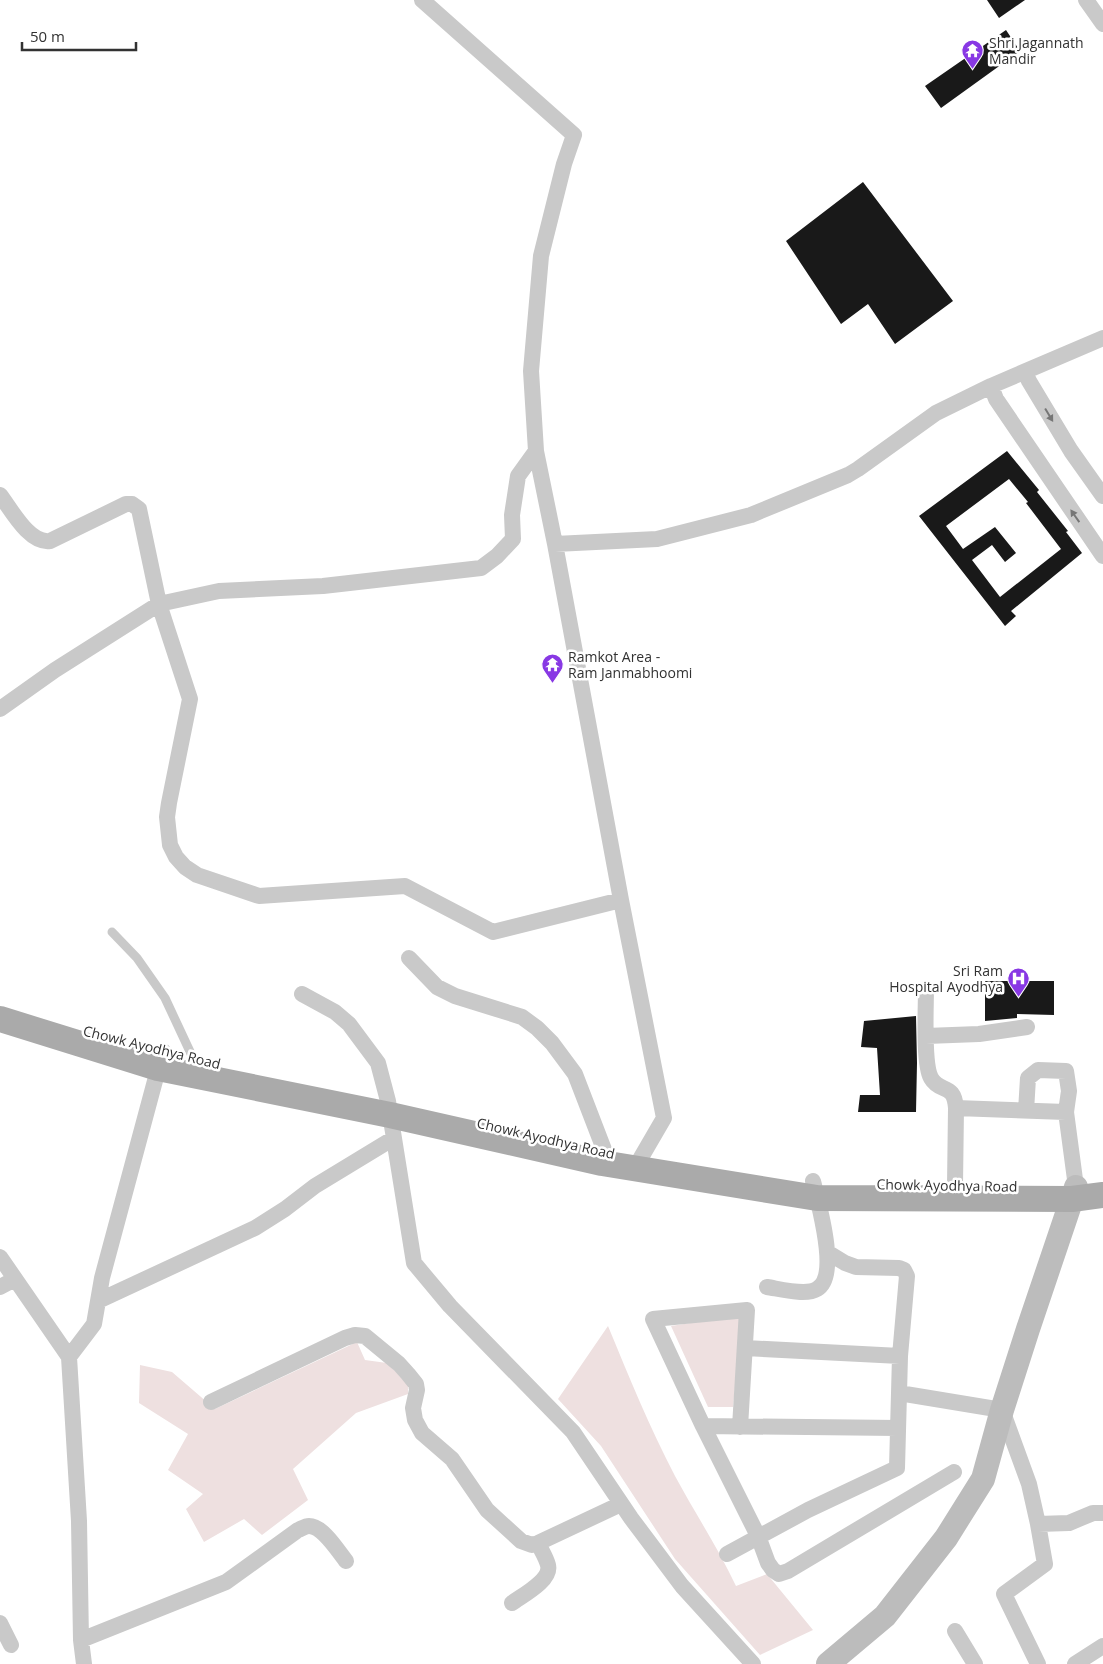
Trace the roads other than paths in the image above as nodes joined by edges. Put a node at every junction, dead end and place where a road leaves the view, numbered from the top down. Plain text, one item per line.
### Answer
1 (422, 0) edge
2 (1086, 0) edge
3 (1103, 24) edge
4 (1103, 338) edge
5 (1025, 372) junction
6 (991, 386) junction
7 (536, 451) junction
8 (0, 495) edge
9 (1103, 496) edge
10 (555, 544) junction
11 (1103, 556) edge
12 (159, 604) junction
13 (0, 709) edge
14 (620, 900) junction
15 (112, 932) dead end
16 (409, 958) dead end
17 (926, 989) dead end
18 (302, 994) dead end
19 (4, 1016) edge
20 (1027, 1027) dead end
21 (926, 1036) junction
22 (193, 1058) junction
23 (160, 1059) junction
24 (956, 1108) junction
25 (1026, 1111) junction
26 (1066, 1112) junction
27 (390, 1118) junction
28 (605, 1152) junction
29 (639, 1160) junction
30 (1103, 1183) edge
31 (955, 1185) junction
32 (815, 1190) junction
33 (1074, 1193) junction
34 (1103, 1196) edge
35 (827, 1252) junction
36 (0, 1257) edge
37 (15, 1279) junction
38 (0, 1287) edge
39 (767, 1288) dead end
40 (98, 1301) junction
41 (745, 1348) junction
42 (900, 1356) junction
43 (69, 1357) junction
44 (899, 1393) junction
45 (212, 1402) dead end
46 (1002, 1410) junction
47 (703, 1426) junction
48 (740, 1427) junction
49 (898, 1428) junction
50 (954, 1472) dead end
51 (621, 1504) junction
52 (1103, 1513) edge
53 (1038, 1524) junction
54 (758, 1536) junction
55 (538, 1543) junction
56 (727, 1554) dead end
57 (346, 1561) dead end
58 (512, 1603) dead end
59 (0, 1623) edge
60 (955, 1631) dead end
61 (81, 1640) junction
62 (11, 1645) dead end
63 (1103, 1646) edge
64 (830, 1663) edge
65 (84, 1664) edge
66 (753, 1664) edge
67 (975, 1664) edge
68 (1038, 1664) edge
69 (1075, 1664) edge

1 - 7 street
2 - 3 street
4 - 5 street
5 - 6 street
5 -> 9 street
6 - 10 street
11 -> 6 street
7 - 10 street
7 - 12 street
8 - 12 street
10 - 14 street
12 - 13 street
12 - 14 street
14 - 29 street
15 - 22 lane
16 - 28 street
17 - 21 street
18 - 27 street
19 - 23 main road, Chowk Ayodhya Road
20 - 21 street
21 - 24 street
22 - 23 main road, Chowk Ayodhya Road
22 - 27 main road, Chowk Ayodhya Road
23 - 27 main road
23 - 40 street
24 - 25 street
24 - 31 street
25 - 26 street
25 - 26 street
26 - 33 street
27 - 28 main road, Chowk Ayodhya Road
27 - 32 main road
27 - 40 street
27 - 51 street
28 - 29 main road, Chowk Ayodhya Road
29 - 32 main road, Chowk Ayodhya Road
30 - 33 main road, Chowk Ayodhya Road
31 - 32 main road, Chowk Ayodhya Road
31 - 33 main road, Chowk Ayodhya Road
32 - 33 main road
32 - 35 street
33 - 34 main road
33 - 46 street
35 - 39 street
35 - 42 street
36 - 37 street
37 - 38 street
37 - 43 street
40 - 43 street
41 - 42 street
41 - 47 street
41 - 48 street
42 - 44 street
43 - 61 street
44 - 46 street
44 - 49 street
45 - 55 street
46 - 53 street
46 - 64 street
47 - 48 street
47 - 54 street
48 - 49 street
49 - 54 street
50 - 54 street
51 - 55 street
51 - 66 street
52 - 53 street
53 - 68 street
54 - 56 street
55 - 58 street
57 - 61 street
59 - 62 street
60 - 67 street
61 - 65 street
63 - 69 street

